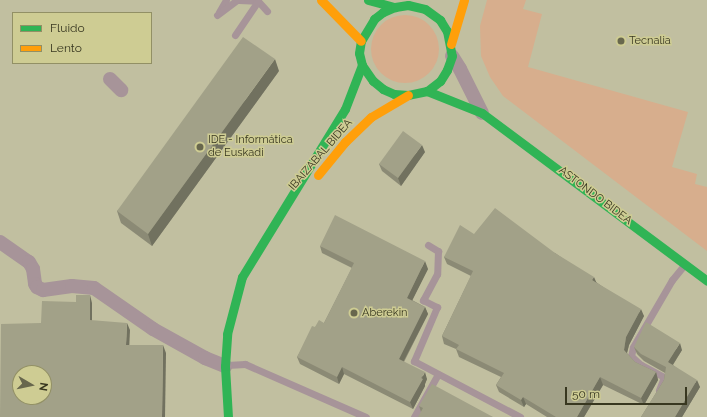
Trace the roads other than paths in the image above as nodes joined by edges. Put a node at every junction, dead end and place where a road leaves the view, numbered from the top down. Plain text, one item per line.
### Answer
1 (226, 0) edge
2 (238, 0) edge
3 (321, 0) edge
4 (368, 0) edge
5 (464, 0) edge
6 (258, 1) edge
7 (410, 3) edge
8 (395, 7) junction
9 (267, 11) dead end
10 (235, 36) dead end
11 (361, 41) junction
12 (451, 50) junction
13 (362, 66) junction
14 (110, 79) dead end
15 (121, 90) dead end
16 (427, 91) junction
17 (408, 96) junction
18 (482, 113) junction
19 (0, 242) edge
20 (262, 242) junction
21 (428, 246) dead end
22 (685, 263) junction
23 (707, 281) edge
24 (225, 366) junction
25 (438, 374) junction
26 (654, 398) edge
27 (228, 417) edge
28 (366, 417) edge
29 (414, 417) edge
30 (520, 417) edge

1 - 2 lane
2 - 6 lane
3 - 11 street
4 - 8 street
5 - 12 street
6 - 9 lane
6 - 10 lane
7 - 8 street
7 - 12 street
8 - 11 street
11 - 13 street
12 - 16 street
12 - 18 street, ASTONDO BIDEA
13 - 17 street
13 - 20 street, IBAIZABAL BIDEA
14 - 15 street
16 - 17 street
16 - 18 street, ASTONDO BIDEA
17 - 20 street, IBAIZABAL BIDEA
18 - 22 street, ASTONDO BIDEA
19 - 24 street
20 - 24 street, IBAIZABAL BIDEA
21 - 25 lane
22 - 23 street, ASTONDO BIDEA
22 - 26 lane
24 - 27 street, IBAIZABAL BIDEA
24 - 28 lane
25 - 29 lane
25 - 30 lane

